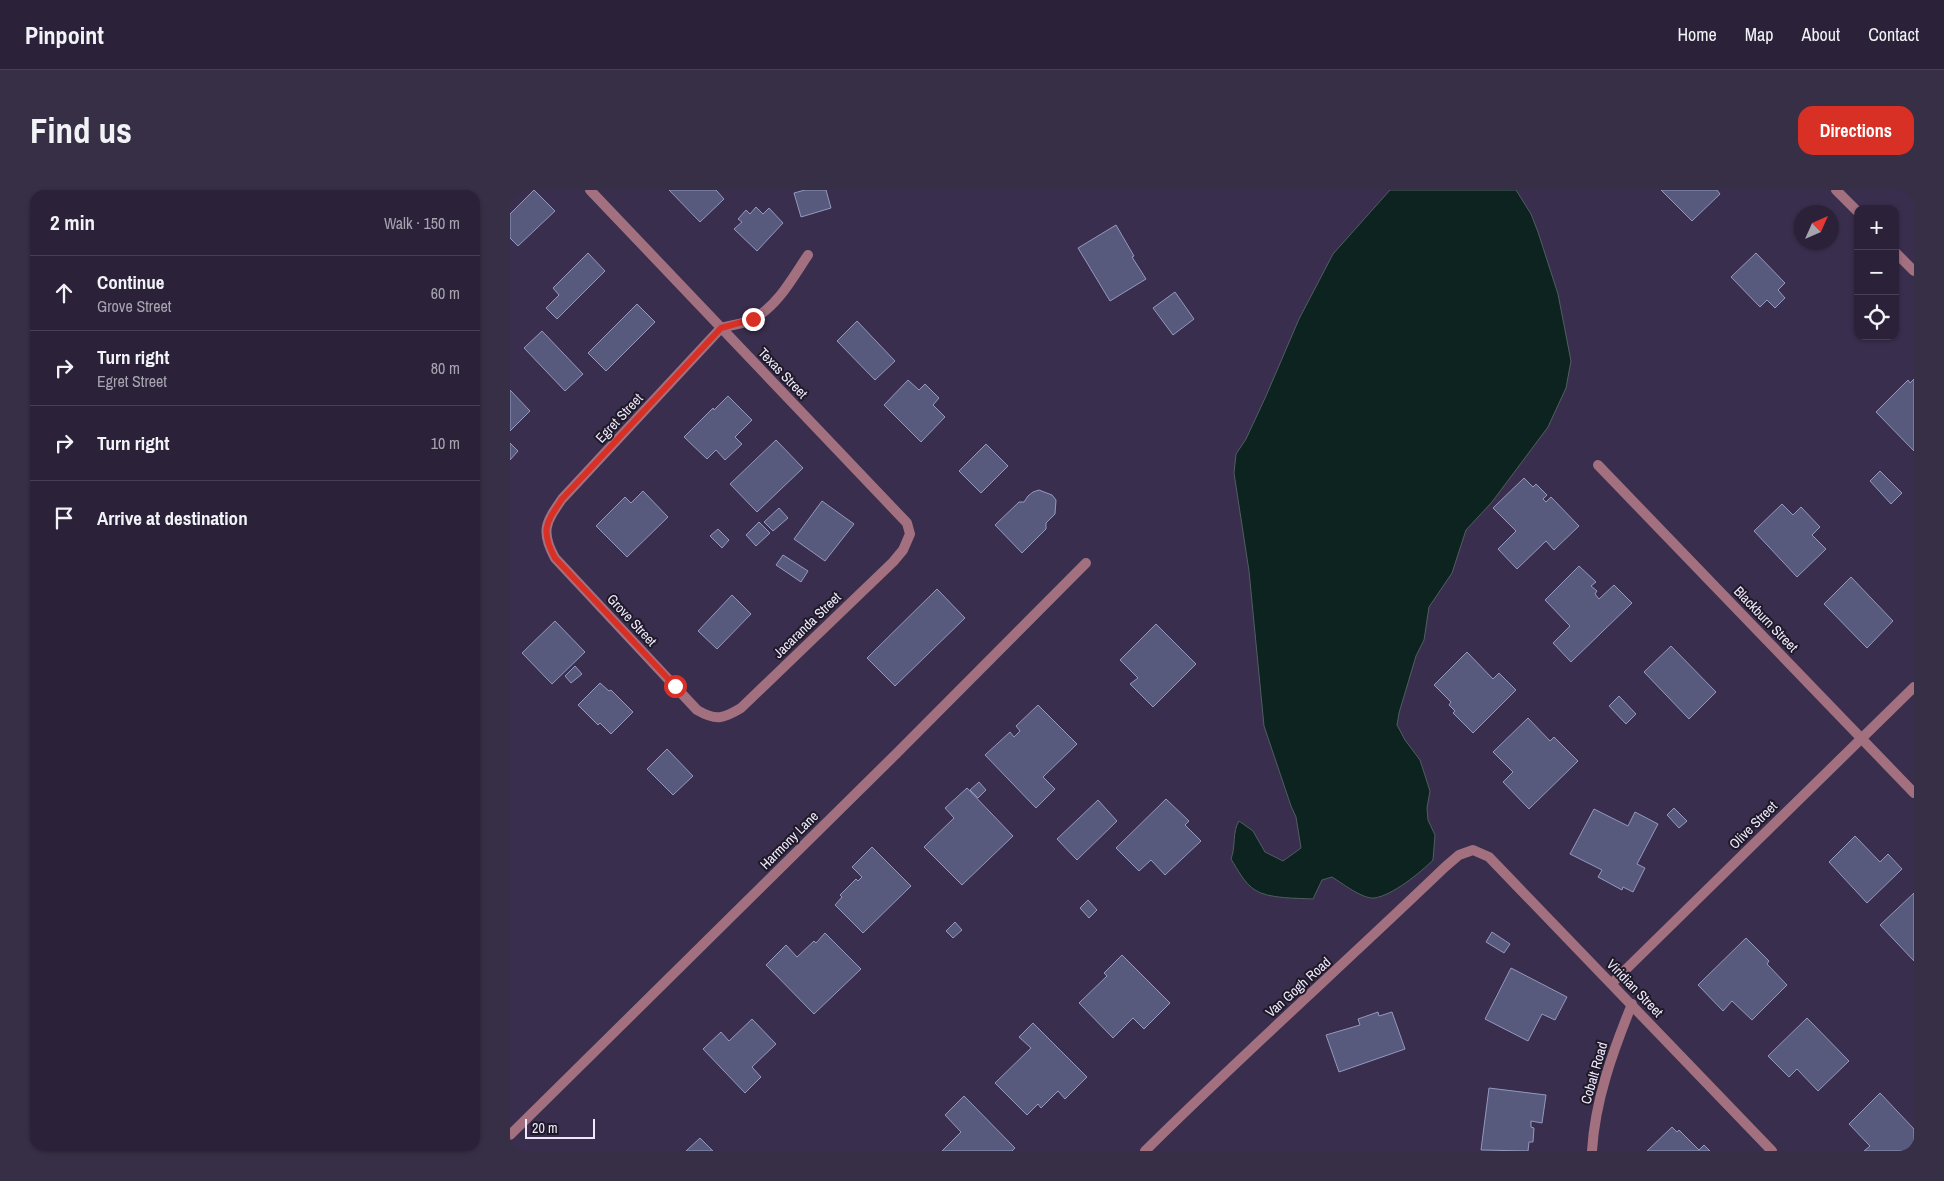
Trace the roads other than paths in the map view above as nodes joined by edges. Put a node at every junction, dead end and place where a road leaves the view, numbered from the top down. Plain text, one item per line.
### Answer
1 (590, 190) edge
2 (1836, 190) edge
3 (1854, 208) edge
4 (808, 255) dead end
5 (1899, 256) edge
6 (1914, 271) edge
7 (721, 328) junction
8 (1598, 465) dead end
9 (546, 532) joint
10 (910, 534) joint
11 (1086, 563) dead end
12 (1914, 687) edge
13 (710, 718) joint
14 (1861, 738) junction
15 (1914, 793) edge
16 (1473, 850) joint
17 (1612, 983) junction
18 (1632, 1004) junction
19 (510, 1135) edge
20 (1145, 1151) edge
21 (1592, 1151) edge
22 (1772, 1151) edge

1 - 7 street, Texas Street
2 - 3 street
4 - 7 street
5 - 6 street
7 - 9 street, Egret Street
7 - 10 street, Texas Street
8 - 14 street, Blackburn Street
9 - 13 street, Grove Street
10 - 13 street, Jacaranda Street
11 - 19 street, Harmony Lane
12 - 14 street, Olive Street
14 - 15 street, Blackburn Street
14 - 17 street, Olive Street
16 - 17 street, Viridian Street
16 - 20 street, Van Gogh Road
17 - 18 street, Viridian Street
18 - 21 street, Cobalt Road
18 - 22 street, Viridian Street

